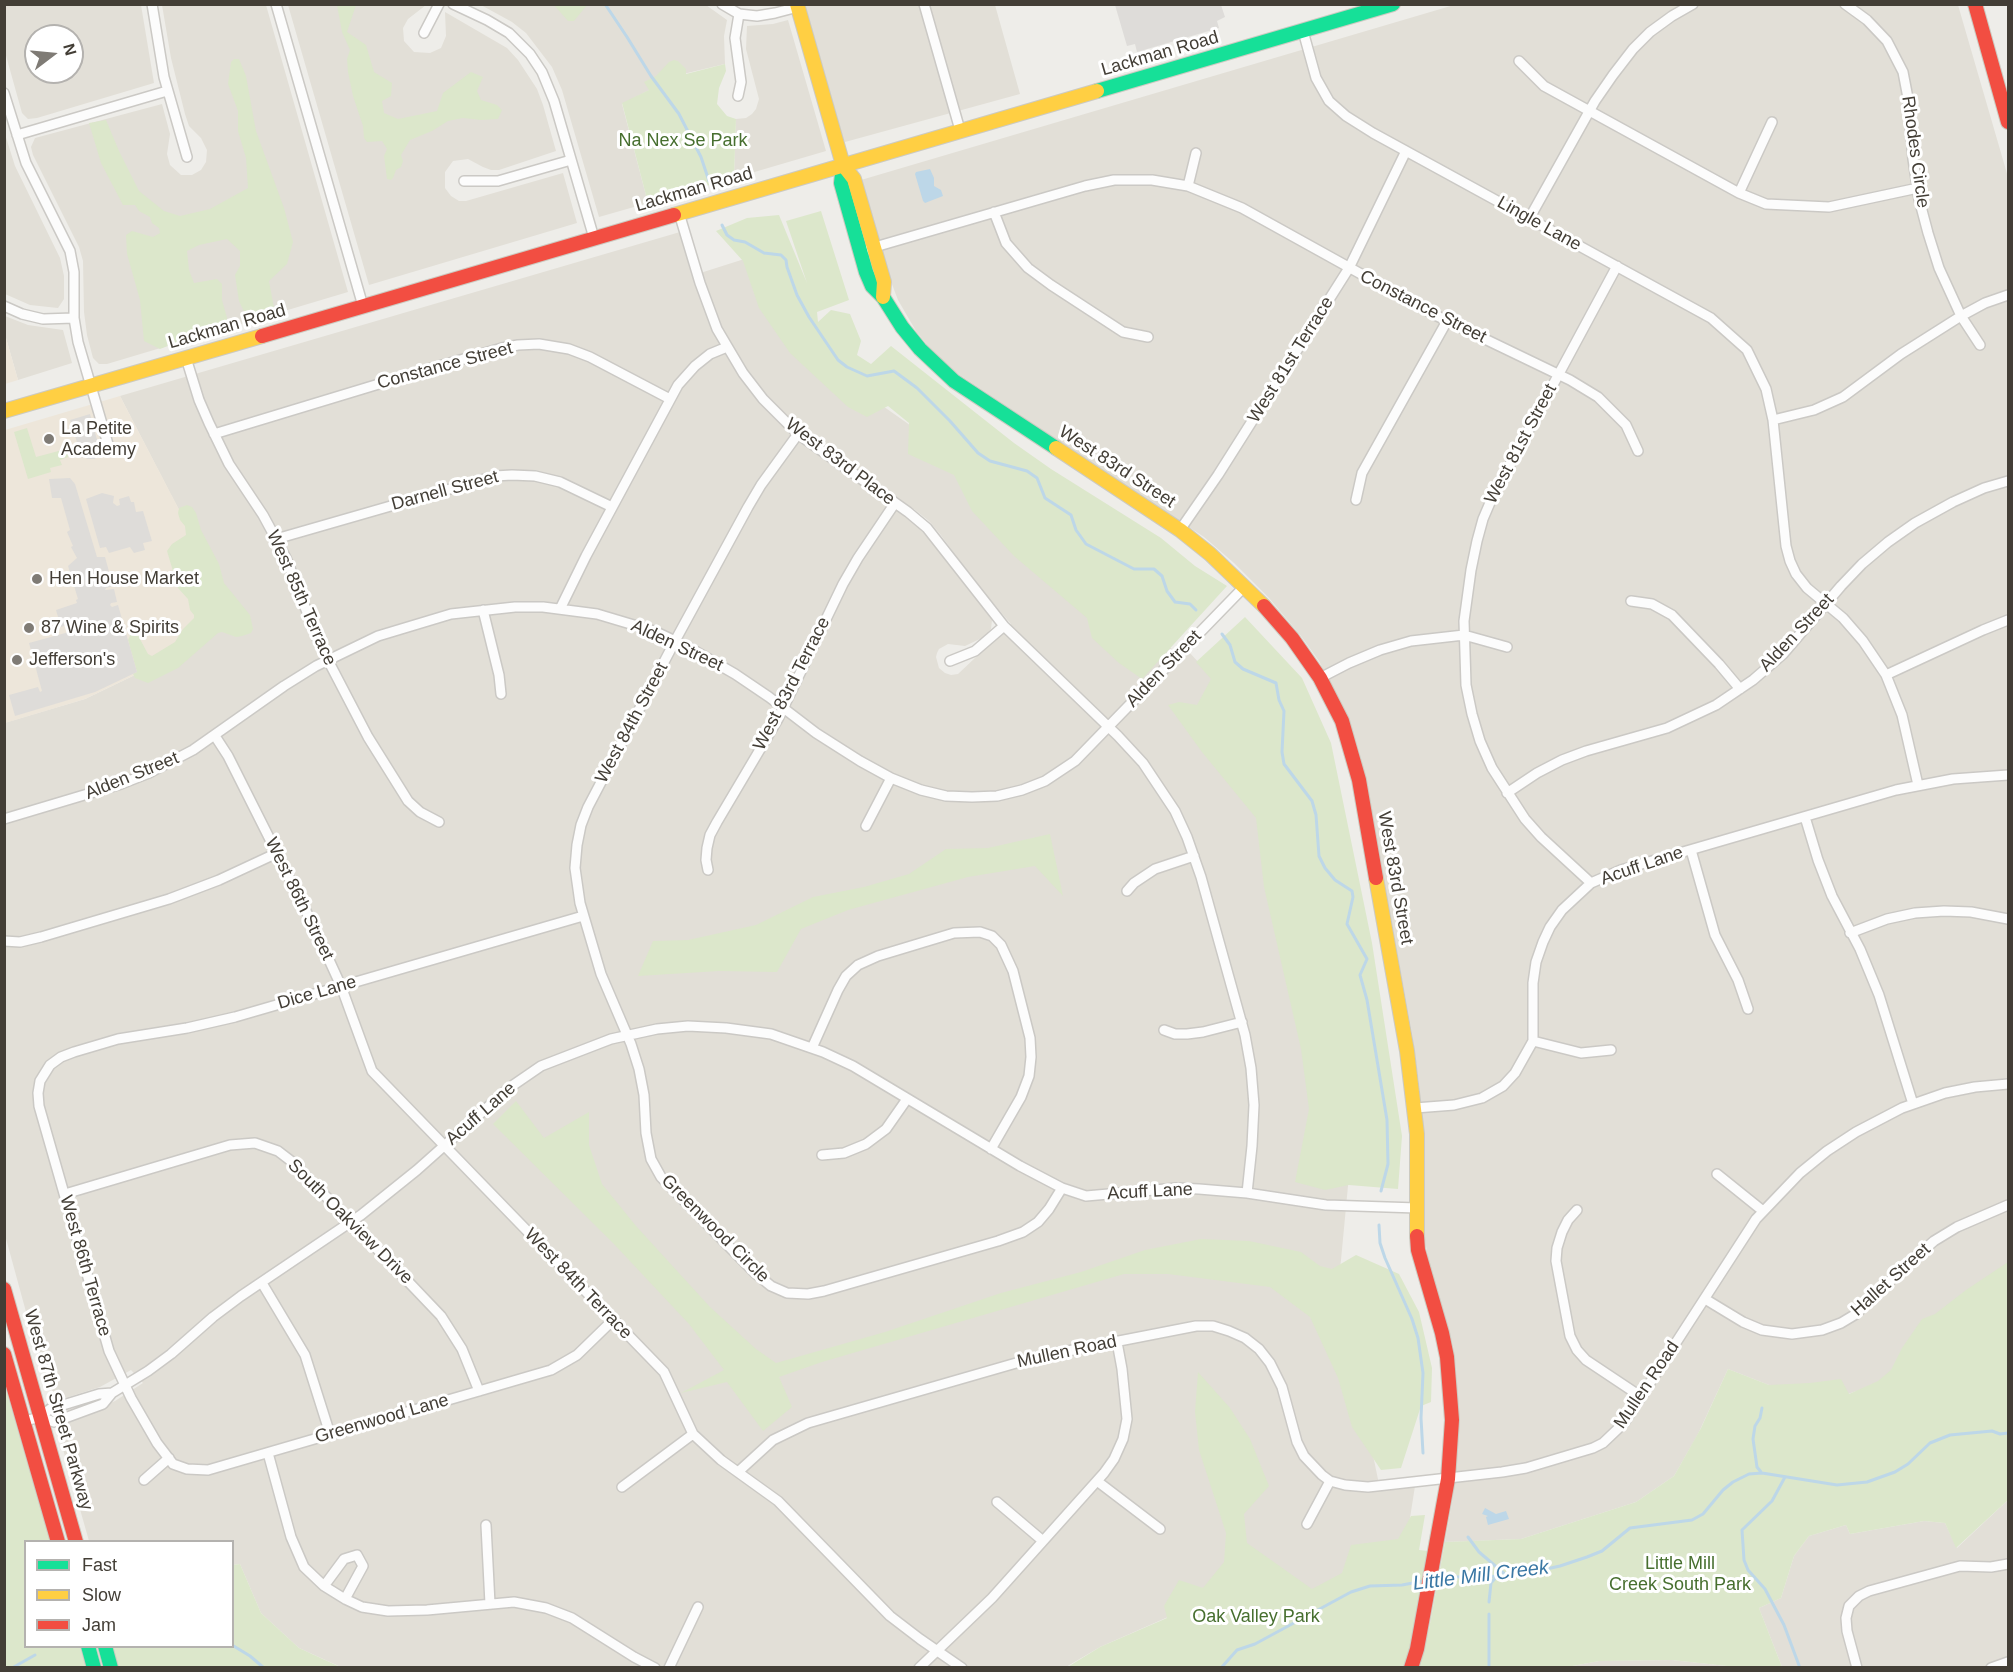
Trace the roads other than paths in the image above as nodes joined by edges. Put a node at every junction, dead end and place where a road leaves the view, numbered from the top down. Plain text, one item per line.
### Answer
1 (152, 4) edge
2 (276, 4) edge
3 (439, 4) edge
4 (453, 4) edge
5 (722, 4) edge
6 (924, 4) edge
7 (1393, 4) edge
8 (1694, 4) edge
9 (1845, 4) edge
10 (1975, 4) edge
11 (797, 6) edge
12 (738, 14) junction
13 (1303, 31) junction
14 (424, 33) dead end
15 (1519, 61) dead end
16 (167, 91) junction
17 (4, 93) edge
18 (738, 96) dead end
19 (2006, 106) edge
20 (1589, 111) junction
21 (1772, 122) dead end
22 (2008, 122) edge
23 (960, 130) junction
24 (17, 135) junction
25 (1406, 151) junction
26 (1196, 153) dead end
27 (187, 157) dead end
28 (571, 160) junction
29 (843, 165) junction
30 (464, 181) dead end
31 (1188, 186) junction
32 (1918, 188) junction
33 (1739, 193) junction
34 (679, 213) junction
35 (994, 213) junction
36 (1529, 219) junction
37 (594, 238) junction
38 (867, 250) junction
39 (1617, 266) junction
40 (1349, 268) junction
41 (2008, 295) edge
42 (4, 306) edge
43 (363, 306) junction
44 (1960, 316) junction
45 (74, 318) junction
46 (1447, 321) junction
47 (1148, 337) dead end
48 (1980, 345) dead end
49 (727, 347) junction
50 (186, 358) junction
51 (1558, 374) junction
52 (91, 386) junction
53 (670, 399) junction
54 (4, 411) edge
55 (1773, 420) junction
56 (214, 434) junction
57 (798, 434) junction
58 (110, 451) dead end
59 (1638, 451) dead end
60 (2008, 481) edge
61 (1356, 500) dead end
62 (896, 503) junction
63 (612, 507) junction
64 (1180, 530) junction
65 (276, 539) junction
66 (1245, 586) junction
67 (1631, 601) dead end
68 (1826, 603) junction
69 (560, 609) junction
70 (483, 610) junction
71 (2008, 620) edge
72 (1004, 626) junction
73 (1464, 635) junction
74 (675, 641) junction
75 (1507, 647) dead end
76 (328, 660) junction
77 (950, 661) dead end
78 (1886, 675) junction
79 (1320, 678) junction
80 (1740, 689) junction
81 (501, 694) dead end
82 (783, 708) junction
83 (1108, 727) junction
84 (215, 736) junction
85 (2008, 775) edge
86 (891, 778) junction
87 (1918, 785) junction
88 (1507, 793) junction
89 (1805, 817) junction
90 (4, 819) edge
91 (439, 822) dead end
92 (866, 826) dead end
93 (1691, 850) junction
94 (277, 853) junction
95 (1194, 856) junction
96 (708, 870) dead end
97 (1591, 883) junction
98 (1127, 891) dead end
99 (583, 916) junction
100 (2008, 919) edge
101 (1850, 933) junction
102 (4, 941) edge
103 (341, 986) junction
104 (1748, 1009) dead end
105 (1242, 1022) junction
106 (1164, 1030) dead end
107 (627, 1035) junction
108 (1533, 1041) junction
109 (812, 1048) junction
110 (1611, 1050) dead end
111 (50, 1065) joint
112 (2008, 1084) edge
113 (907, 1099) junction
114 (1913, 1104) junction
115 (1415, 1108) junction
116 (444, 1146) junction
117 (991, 1149) junction
118 (822, 1155) dead end
119 (1717, 1174) dead end
120 (1062, 1188) junction
121 (1246, 1192) junction
122 (65, 1194) junction
123 (2008, 1205) edge
124 (1417, 1208) junction
125 (1577, 1210) dead end
126 (1763, 1211) junction
127 (351, 1222) junction
128 (262, 1283) junction
129 (4, 1288) edge
130 (1705, 1299) junction
131 (614, 1320) junction
132 (1117, 1342) junction
133 (4, 1354) edge
134 (124, 1386) junction
135 (479, 1391) junction
136 (1640, 1396) junction
137 (41, 1417) junction
138 (24, 1421) junction
139 (330, 1434) junction
140 (693, 1434) junction
141 (268, 1453) junction
142 (169, 1458) junction
143 (738, 1472) junction
144 (1448, 1479) junction
145 (144, 1480) dead end
146 (1097, 1481) junction
147 (1330, 1481) junction
148 (622, 1487) dead end
149 (997, 1502) dead end
150 (1307, 1524) dead end
151 (486, 1525) dead end
152 (1160, 1528) dead end
153 (57, 1540) edge
154 (75, 1540) edge
155 (1042, 1541) junction
156 (2008, 1564) edge
157 (324, 1586) junction
158 (345, 1599) junction
159 (490, 1604) junction
160 (698, 1607) dead end
161 (88, 1648) edge
162 (105, 1648) edge
163 (936, 1650) junction
164 (2005, 1665) edge
165 (94, 1668) edge
166 (111, 1668) edge
167 (654, 1668) edge
168 (669, 1668) edge
169 (919, 1668) edge
170 (963, 1668) edge
171 (1411, 1668) edge
172 (1857, 1668) edge
173 (1991, 1668) edge

1 - 16 street
2 - 43 street
3 - 14 street
4 - 28 street
5 - 12 street
6 - 23 street
7 - 13 street, Lackman Road
8 - 20 street
9 - 32 street, Rhodes Circle
10 - 19 street
11 - 12 street
11 - 29 street, West 83rd Street
12 - 18 street
13 - 23 street, Lackman Road
13 - 25 street, Lingle Lane
15 - 20 street
16 - 24 street
16 - 27 street
17 - 24 street
19 - 22 street
20 - 33 street
20 - 36 street
21 - 33 street
23 - 29 street, Lackman Road
24 - 45 street
25 - 36 street, Lingle Lane
25 - 40 street, West 81st Terrace
26 - 31 street
28 - 30 street
28 - 37 street
29 - 34 street, Lackman Road
29 - 38 street, West 83rd Street
31 - 35 street, Constance Street
31 - 40 street, Constance Street
32 - 33 street
32 - 44 street, Rhodes Circle
34 - 37 street, Lackman Road
34 - 49 street, West 83rd Place
35 - 38 street, Constance Street
35 - 47 street
36 - 39 street, Lingle Lane
37 - 43 street, Lackman Road
38 - 64 street, West 83rd Street
39 - 51 street, West 81st Street
39 - 55 street, Lingle Lane
40 - 46 street, Constance Street
40 - 64 street, West 81st Terrace
41 - 44 street
42 - 45 street
43 - 50 street, Lackman Road
44 - 48 street, Rhodes Circle
44 - 55 street
45 - 52 street
46 - 51 street, Constance Street
46 - 61 street
49 - 53 street
49 - 57 street, West 83rd Place
50 - 52 street, Lackman Road
50 - 56 street, West 85th Terrace
51 - 59 street, Constance Street
51 - 73 street, West 81st Street
52 - 54 street, Lackman Road
52 - 58 street
53 - 56 street, Constance Street
53 - 63 street
55 - 68 street, Lingle Lane
56 - 65 street, West 85th Terrace
57 - 62 street, West 83rd Place
57 - 74 street, West 84th Street
60 - 68 street, Alden Street
62 - 72 street, West 83rd Place
62 - 82 street, West 83rd Terrace
63 - 65 street, Darnell Street
63 - 69 street
64 - 66 street, West 83rd Street
65 - 76 street, West 85th Terrace
66 - 79 street, West 83rd Street
66 - 83 street, Alden Street
67 - 80 street
68 - 78 street, Lingle Lane
68 - 80 street, Alden Street
69 - 70 street, Alden Street
69 - 74 street, Alden Street
70 - 76 street, Alden Street
70 - 81 street
71 - 78 street
72 - 77 street
72 - 83 street, West 83rd Place
73 - 75 street
73 - 79 street
73 - 88 street, West 81st Street
74 - 82 street, Alden Street
74 - 99 street, West 84th Street
76 - 84 street, Alden Street
76 - 91 street, West 85th Terrace
78 - 87 street, Lingle Lane
79 - 115 street, West 83rd Street
80 - 88 street, Alden Street
82 - 86 street, Alden Street
82 - 96 street, West 83rd Terrace
83 - 86 street, Alden Street
83 - 95 street, West 83rd Place
84 - 90 street, Alden Street
84 - 94 street, West 86th Street
85 - 87 street, Acuff Lane
86 - 92 street
87 - 89 street, Acuff Lane
88 - 97 street, West 81st Street
89 - 93 street, Acuff Lane
89 - 101 street
93 - 97 street, Acuff Lane
93 - 104 street
94 - 102 street
94 - 103 street, West 86th Street
95 - 98 street
95 - 105 street, West 83rd Place
97 - 108 street, Acuff Lane
99 - 103 street, Dice Lane
99 - 107 street, West 84th Street
100 - 101 street
101 - 114 street
103 - 111 street, Dice Lane
103 - 116 street, West 86th Street
105 - 106 street
105 - 121 street, West 83rd Place
107 - 109 street, Acuff Lane
107 - 116 street, Acuff Lane
107 - 120 street, Greenwood Circle
108 - 110 street
108 - 115 street, Acuff Lane
109 - 113 street, Acuff Lane
109 - 117 street
111 - 122 street, West 86th Terrace
112 - 114 street, Mullen Road
113 - 117 street, Acuff Lane
113 - 118 street
114 - 126 street, Mullen Road
115 - 124 street, West 83rd Street
116 - 127 street, Acuff Lane
116 - 131 street, West 84th Terrace
117 - 120 street, Acuff Lane
119 - 126 street
120 - 121 street, Acuff Lane
121 - 124 street, Acuff Lane
122 - 127 street, South Oakview Drive
122 - 134 street, West 86th Terrace
123 - 130 street, Hallet Street
124 - 144 street, West 83rd Street
125 - 136 street
126 - 130 street, Mullen Road
127 - 128 street, Acuff Lane
127 - 135 street, South Oakview Drive
128 - 134 street, Acuff Lane
128 - 139 street
129 - 137 street, West 87th Street Parkway
130 - 136 street, Mullen Road
131 - 135 street, Greenwood Lane
131 - 140 street, West 84th Terrace
132 - 143 street, Mullen Road
132 - 146 street
132 - 147 street, Mullen Road
133 - 138 street, West 87th Street Parkway
134 - 137 street, Acuff Lane
134 - 142 street, West 86th Terrace
135 - 139 street, Greenwood Lane
136 - 144 street, Mullen Road
137 - 138 street, Acuff Lane
137 - 154 street, West 87th Street Parkway
138 - 153 street, West 87th Street Parkway
139 - 141 street, Greenwood Lane
140 - 143 street, West 84th Terrace
140 - 148 street
141 - 142 street, Greenwood Lane
141 - 157 street
142 - 145 street
143 - 163 street, West 84th Terrace
144 - 147 street, Mullen Road
144 - 171 street, West 83rd Street
146 - 152 street
146 - 155 street
147 - 150 street
149 - 155 street
151 - 159 street
155 - 163 street
156 - 172 street
157 - 158 street
157 - 158 street
158 - 159 street
159 - 167 street
160 - 168 street
161 - 165 street
162 - 166 street
163 - 169 street
163 - 170 street, West 84th Terrace
164 - 173 street

